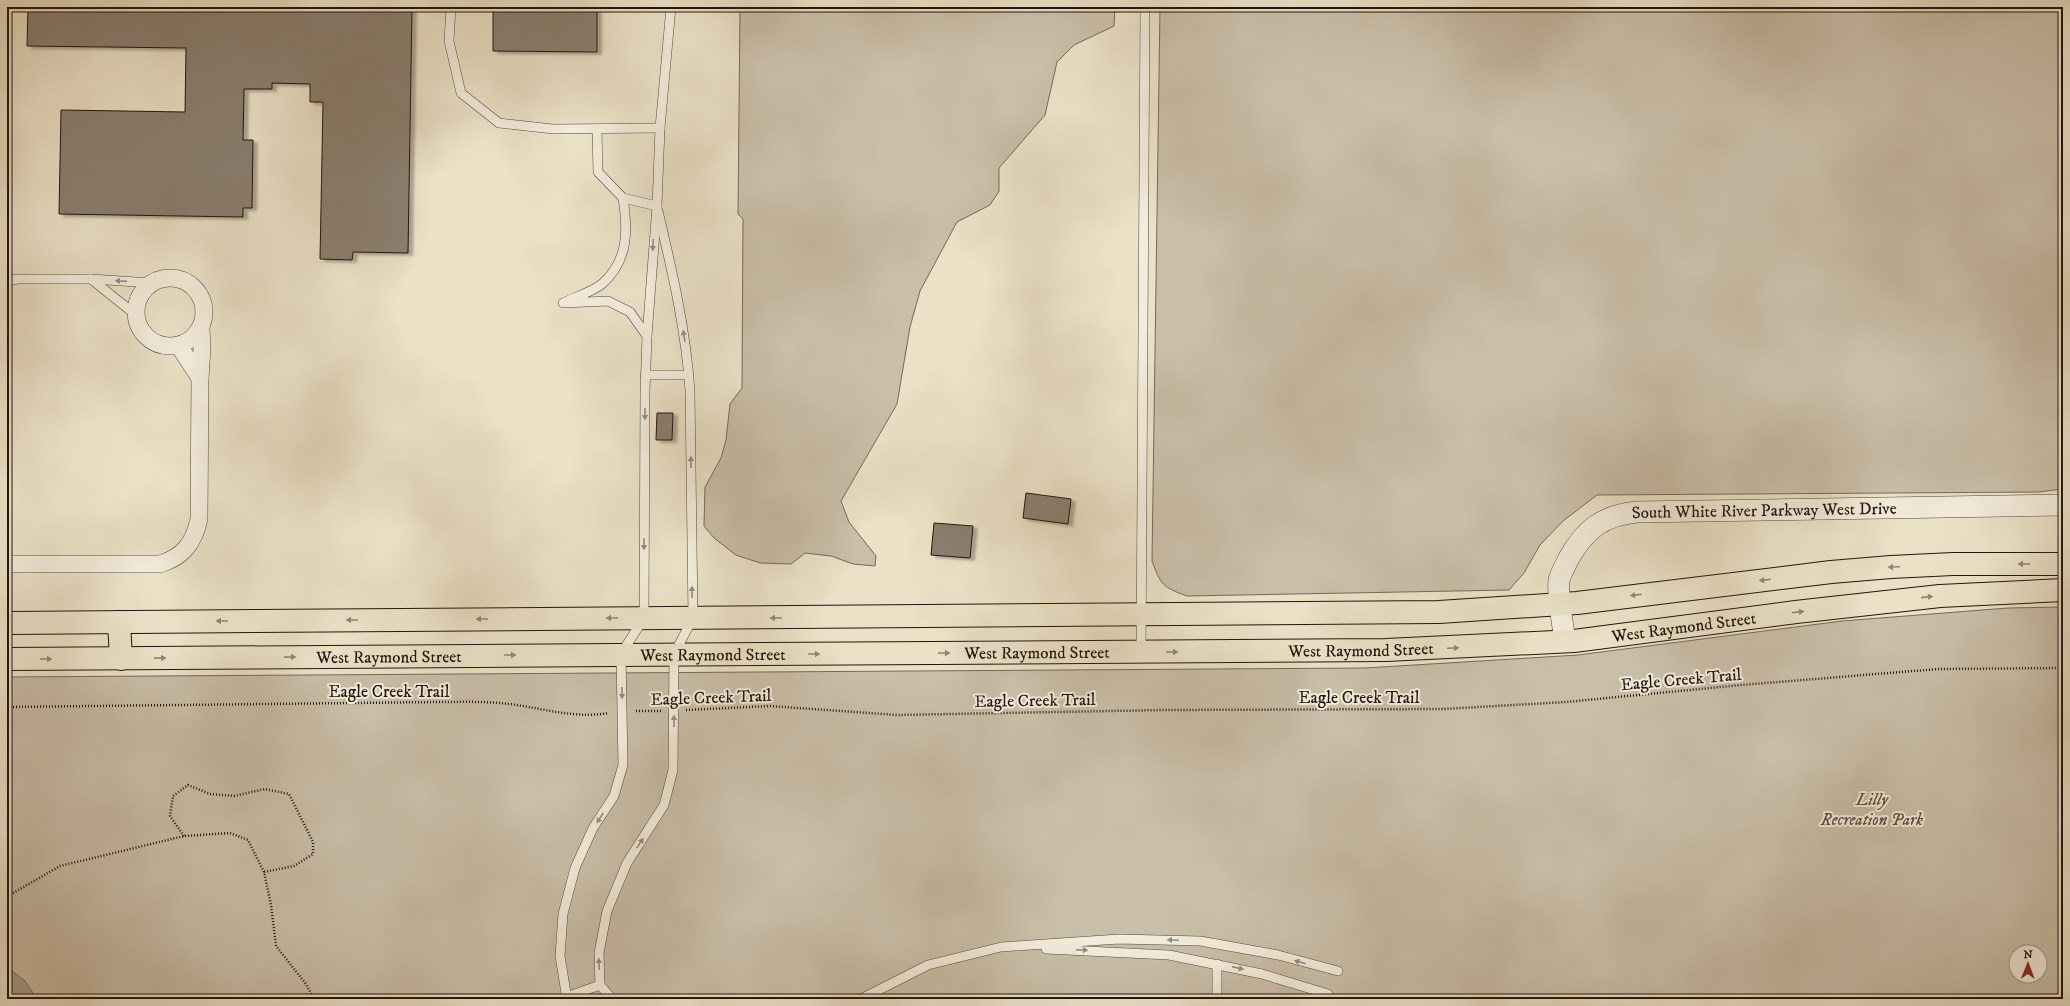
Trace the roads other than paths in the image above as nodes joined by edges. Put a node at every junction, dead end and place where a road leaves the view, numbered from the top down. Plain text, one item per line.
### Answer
1 (451, 7) edge
2 (671, 7) edge
3 (1145, 7) edge
4 (660, 128) junction
5 (597, 129) junction
6 (623, 198) junction
7 (657, 206) junction
8 (91, 279) junction
9 (7, 281) edge
10 (152, 283) junction
11 (136, 315) junction
12 (201, 329) junction
13 (647, 336) junction
14 (179, 346) junction
15 (645, 375) junction
16 (689, 375) junction
17 (200, 378) junction
18 (2063, 504) edge
19 (7, 564) edge
20 (2063, 564) edge
21 (2063, 590) edge
22 (1561, 604) junction
23 (1142, 615) junction
24 (644, 618) junction
25 (693, 618) junction
26 (119, 622) junction
27 (7, 623) edge
28 (1565, 641) junction
29 (1141, 652) junction
30 (621, 654) junction
31 (674, 654) junction
32 (121, 658) junction
33 (7, 659) edge
34 (1001, 947) junction
35 (1217, 964) junction
36 (1338, 971) dead end
37 (600, 985) junction
38 (1328, 994) dead end
39 (564, 998) edge
40 (612, 999) edge
41 (861, 999) edge
42 (1217, 999) edge

1 - 5 lane
2 - 4 lane
3 - 23 lane
4 - 5 lane
4 - 7 lane
5 - 6 lane
6 - 7 lane
6 - 13 lane
7 -> 13 lane
16 -> 7 lane
8 - 9 lane
10 -> 8 lane
8 - 11 lane
10 - 11 street
10 - 12 street
11 - 14 street
12 - 14 street
12 - 17 street
13 - 15 lane
14 - 17 street
15 - 16 lane
15 -> 24 lane
25 -> 16 lane
17 - 19 street
18 - 22 street, South White River Parkway West Drive
20 -> 22 main road, West Raymond Street
28 -> 21 main road, West Raymond Street
22 - 23 main road, West Raymond Street
22 - 28 street, South White River Parkway West Drive
23 -> 25 main road, West Raymond Street
23 - 29 lane
24 - 25 main road, West Raymond Street
24 -> 26 main road, West Raymond Street
24 - 30 lane
25 - 31 lane
26 - 27 main road, West Raymond Street
26 - 32 main road
29 -> 28 main road, West Raymond Street
31 -> 29 main road, West Raymond Street
30 - 31 main road, West Raymond Street
32 -> 30 main road, West Raymond Street
30 -> 39 lane
37 -> 31 lane
33 -> 32 main road, West Raymond Street
34 -> 35 lane
36 -> 34 lane
34 - 41 lane
35 -> 38 lane
35 - 42 lane
37 - 39 lane
37 - 40 lane

